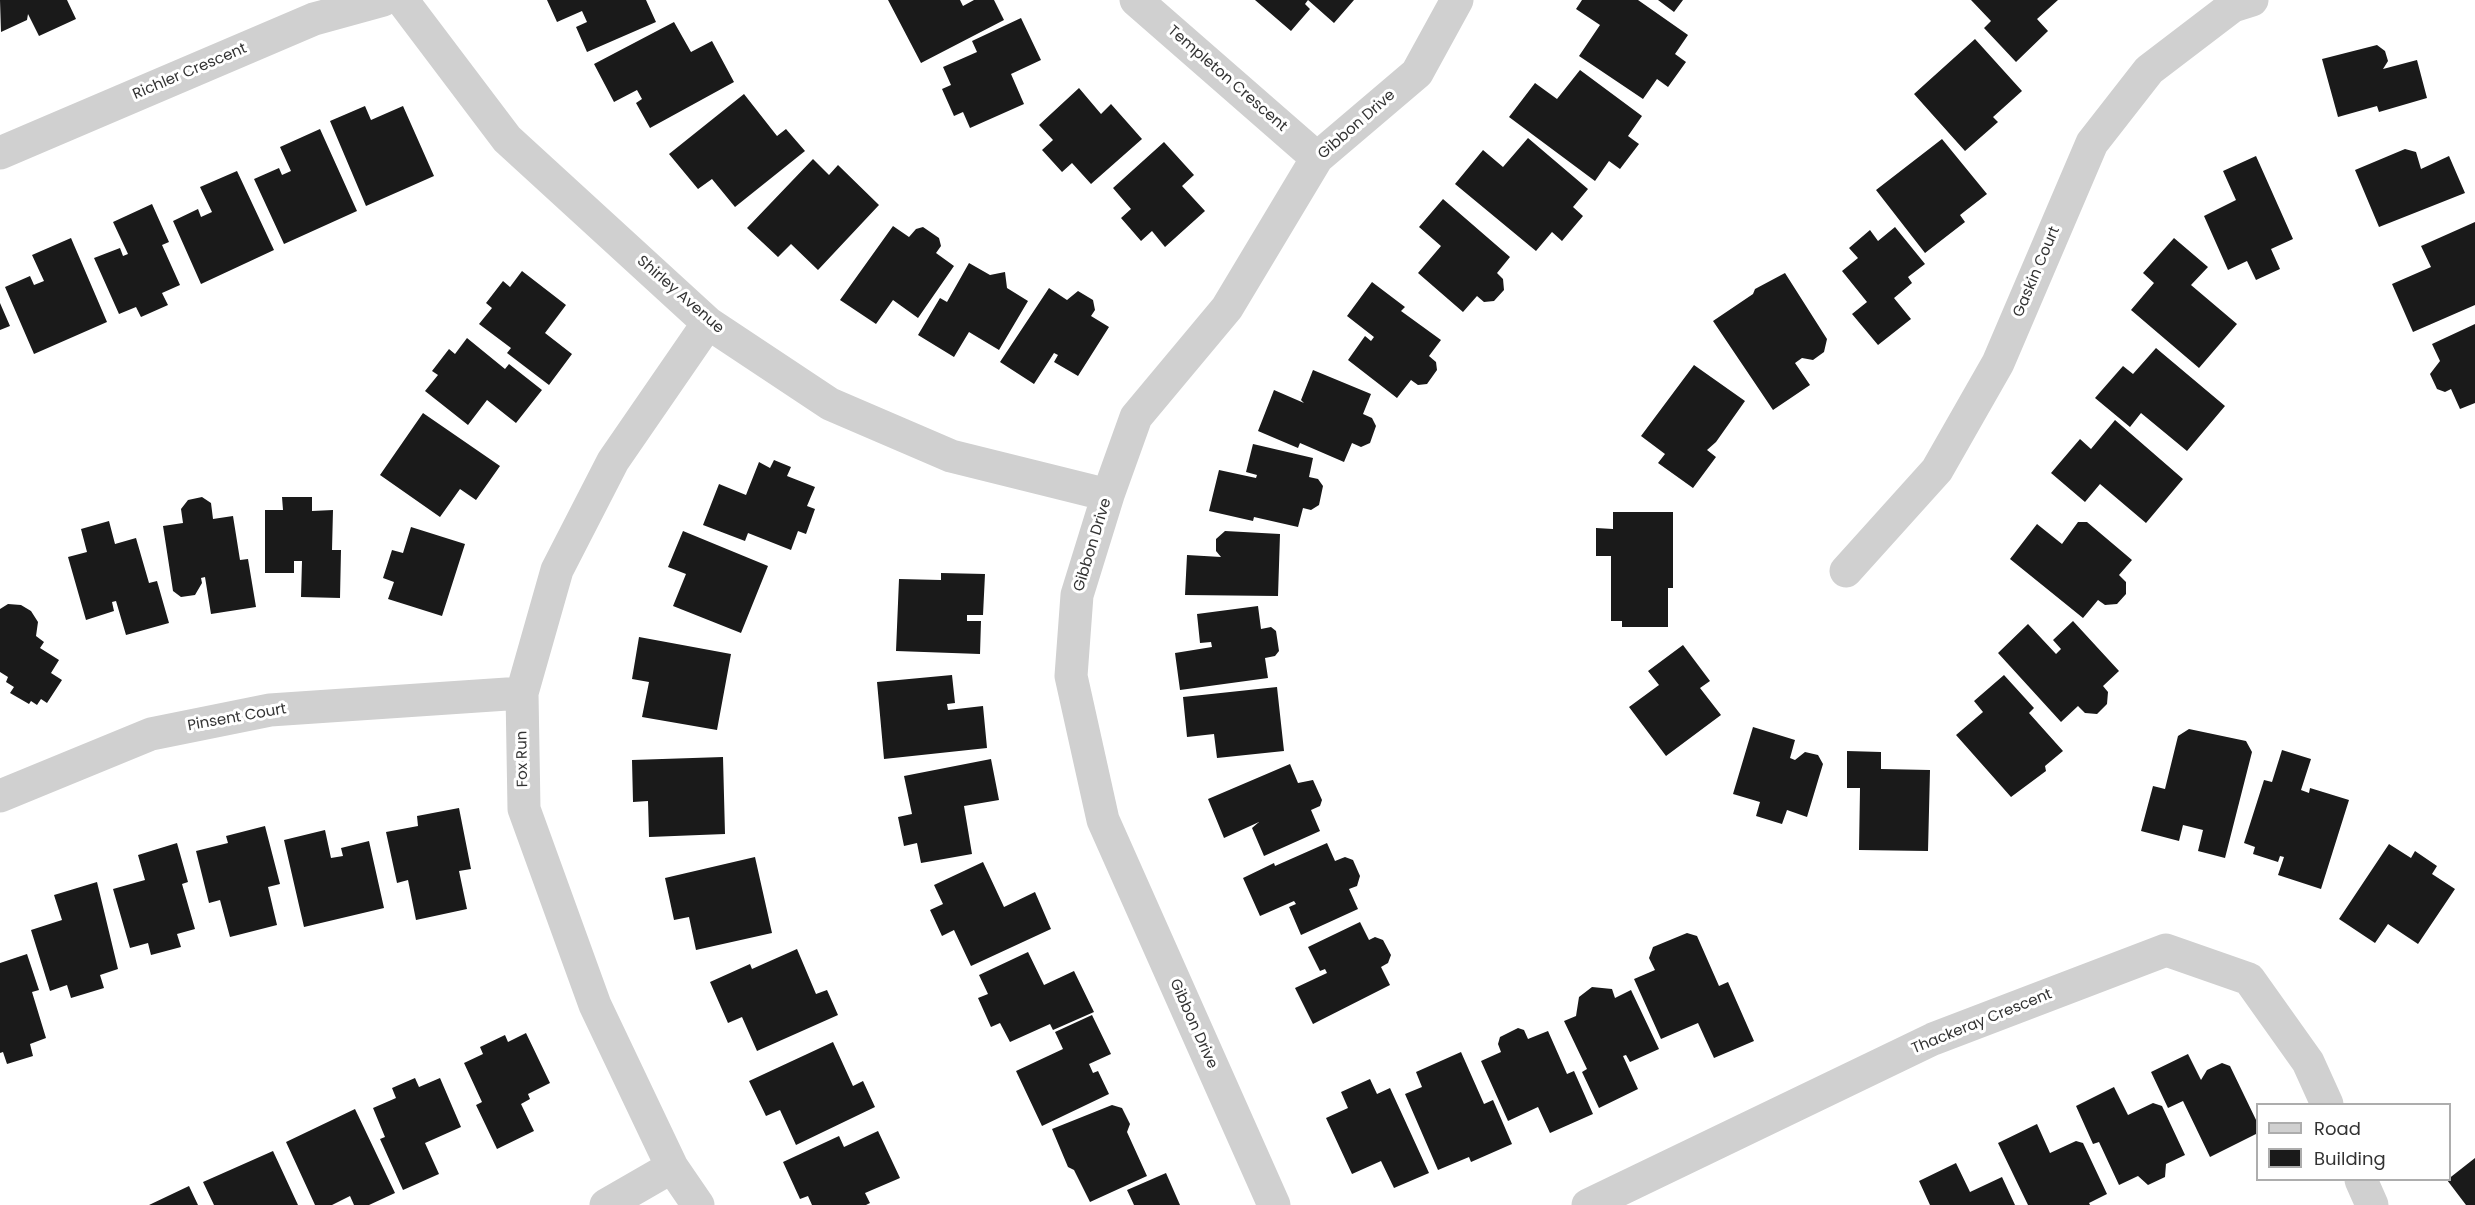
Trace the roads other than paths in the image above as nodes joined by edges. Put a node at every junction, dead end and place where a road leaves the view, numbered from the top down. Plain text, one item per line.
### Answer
1 (383, 0) edge
2 (402, 0) edge
3 (1136, 0) edge
4 (1457, 0) edge
5 (2252, 0) edge
6 (0, 153) edge
7 (1317, 158) junction
8 (708, 323) junction
9 (1108, 495) junction
10 (1846, 571) dead end
11 (522, 693) junction
12 (0, 795) edge
13 (2327, 1103) edge
14 (672, 1167) junction
15 (2362, 1181) edge
16 (606, 1205) edge
17 (698, 1205) edge
18 (1274, 1205) edge
19 (1588, 1205) edge
20 (2372, 1205) edge

1 - 6 street, Richler Crescent
2 - 8 street, Shirley Avenue
3 - 7 street, Templeton Crescent
4 - 7 street, Gibbon Drive
5 - 10 street, Gaskin Court
7 - 9 street, Gibbon Drive
8 - 9 street, Shirley Avenue
8 - 11 street, Fox Run
9 - 18 street, Gibbon Drive
11 - 12 street, Pinsent Court
11 - 14 street, Fox Run
13 - 19 street, Thackeray Crescent
14 - 16 street
14 - 17 street, Fox Run
15 - 20 street

